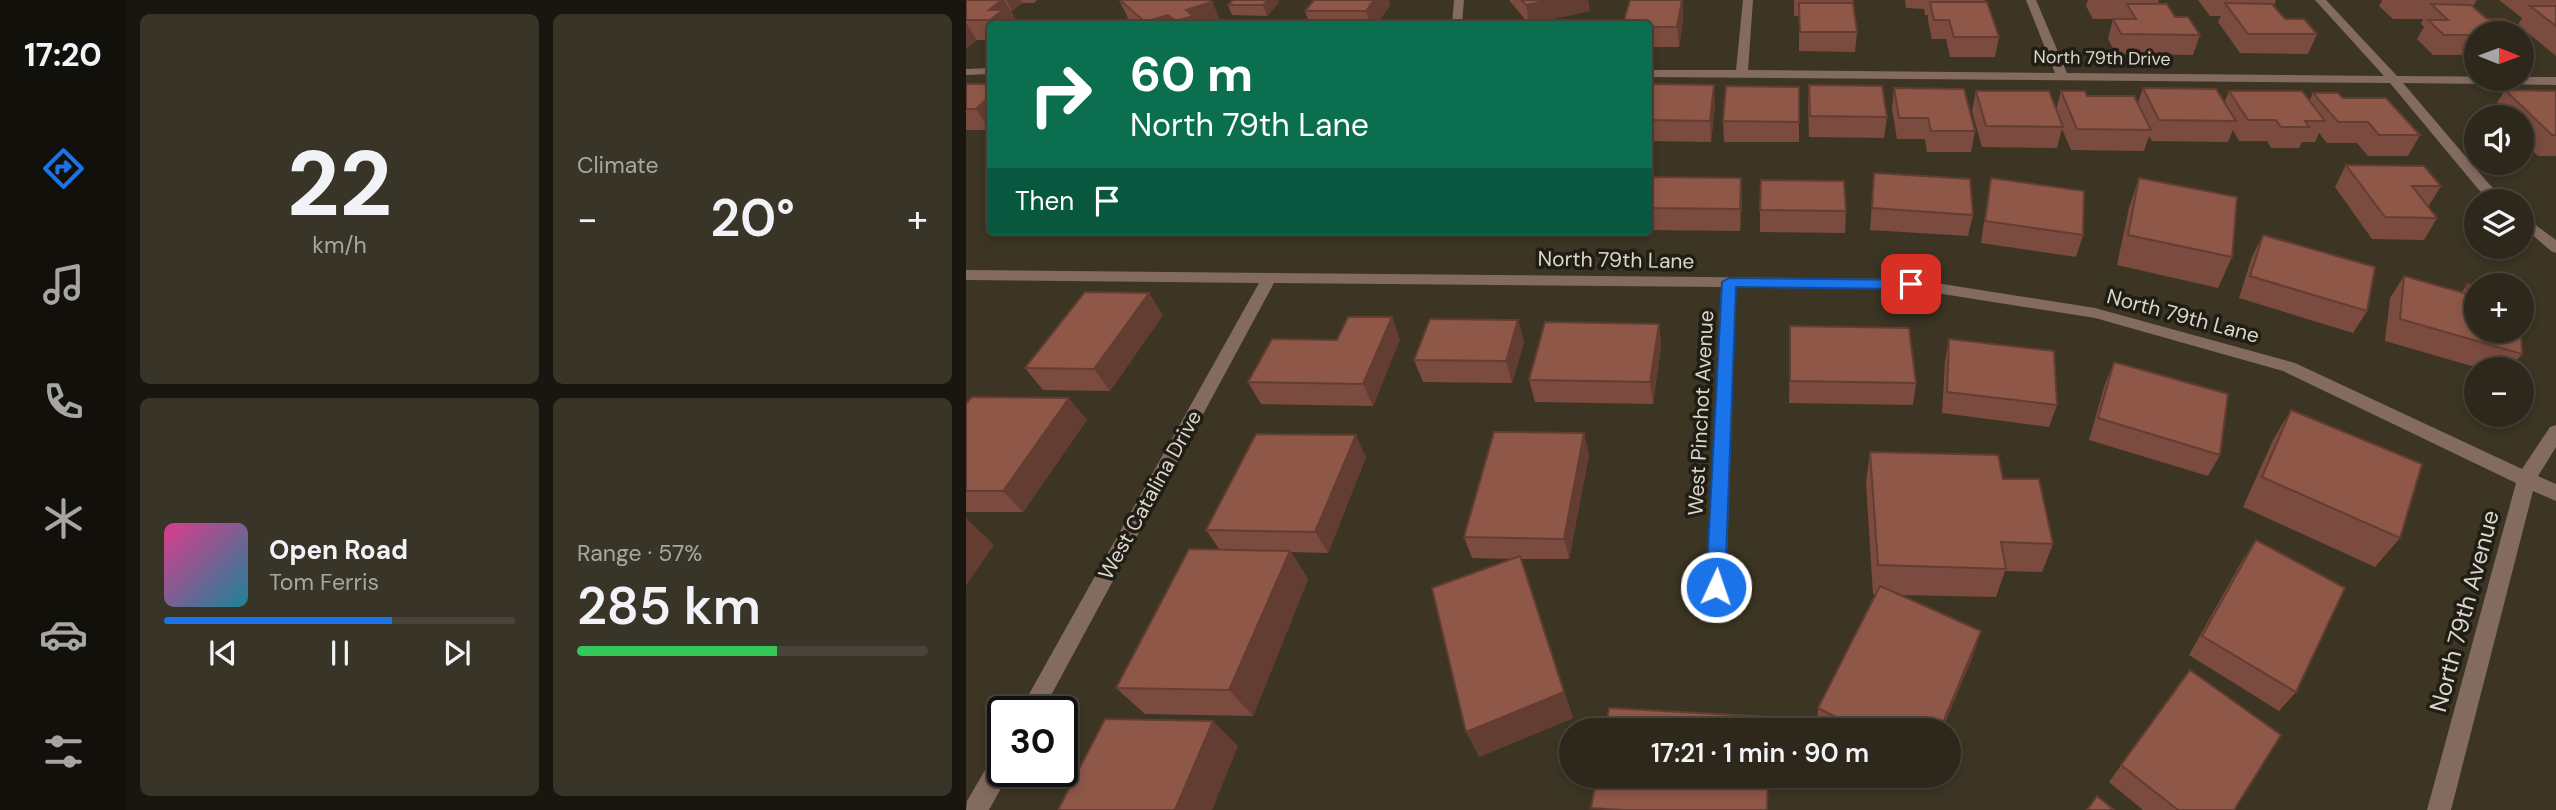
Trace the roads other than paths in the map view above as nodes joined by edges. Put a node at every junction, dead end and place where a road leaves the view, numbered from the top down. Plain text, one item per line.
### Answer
1 (1460, 0) edge
2 (1748, 0) edge
3 (2031, 0) edge
4 (2320, 0) edge
5 (1457, 21) edge
6 (987, 71) edge
7 (966, 72) edge
8 (1742, 72) junction
9 (1652, 73) edge
10 (2062, 75) junction
11 (2394, 80) junction
12 (2556, 81) edge
13 (2486, 189) edge
14 (2534, 229) edge
15 (2556, 248) edge
16 (966, 275) edge
17 (1270, 277) junction
18 (1729, 282) junction
19 (2556, 432) edge
20 (2527, 477) junction
21 (2556, 492) edge
22 (1716, 587) dead end
23 (1039, 696) edge
24 (989, 787) edge
25 (976, 810) edge
26 (2438, 810) edge

1 - 5 street
2 - 8 street
3 - 10 street
4 - 11 street
6 - 7 street
8 - 9 street, North 79th Drive
8 - 10 street, North 79th Drive
10 - 11 street, North 79th Drive
11 - 12 street, North 79th Drive
11 - 13 street
14 - 15 street
16 - 17 street, North 79th Lane
17 - 18 street, North 79th Lane
17 - 23 street, West Catalina Drive
18 - 20 street, North 79th Lane
18 - 22 street, West Pinchot Avenue
19 - 20 street, North 79th Avenue
20 - 21 street, North 79th Lane
20 - 26 street, North 79th Avenue
24 - 25 street

